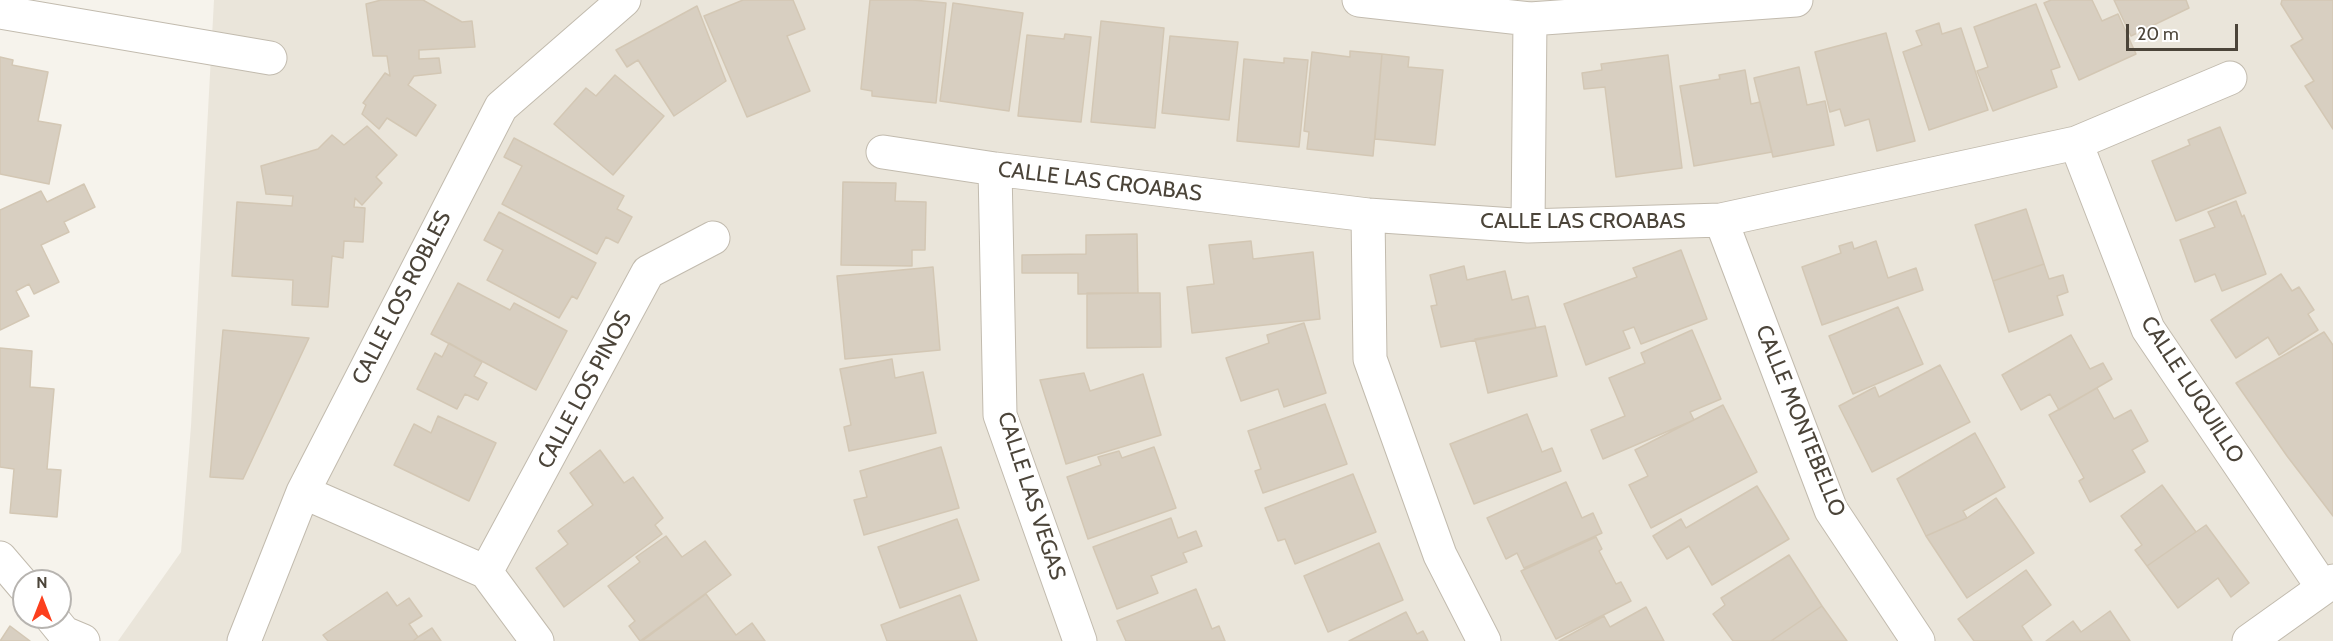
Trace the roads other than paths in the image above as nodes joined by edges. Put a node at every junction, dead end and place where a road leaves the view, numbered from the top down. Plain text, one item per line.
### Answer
1 (624, 0) edge
2 (1359, 0) edge
3 (1796, 0) edge
4 (0, 12) edge
5 (1530, 19) junction
6 (270, 58) dead end
7 (2230, 78) dead end
8 (2076, 143) junction
9 (883, 152) dead end
10 (995, 169) junction
11 (1368, 215) junction
12 (1721, 220) junction
13 (1528, 226) junction
14 (713, 238) dead end
15 (303, 492) junction
16 (0, 558) edge
17 (12, 572) edge
18 (486, 572) junction
19 (2328, 584) edge
20 (61, 629) edge
21 (83, 641) edge
22 (244, 641) edge
23 (537, 641) edge
24 (1080, 641) edge
25 (1484, 641) edge
26 (1918, 641) edge
27 (2249, 641) edge

1 - 15 street, CALLE LOS ROBLES
2 - 5 street
3 - 5 street
4 - 6 street
5 - 13 street
7 - 8 street, CALLE LAS CROABAS
8 - 12 street, CALLE LAS CROABAS
8 - 19 street, CALLE LUQUILLO
9 - 10 street, CALLE LAS CROABAS
10 - 11 street, CALLE LAS CROABAS
10 - 24 street, CALLE LAS VEGAS
11 - 13 street, CALLE LAS CROABAS
11 - 25 street
12 - 13 street, CALLE LAS CROABAS
12 - 26 street, CALLE MONTEBELLO
14 - 18 street, CALLE LOS PINOS
15 - 18 street
15 - 22 street, CALLE LOS ROBLES
16 - 17 street
18 - 23 street
19 - 27 street
20 - 21 street

